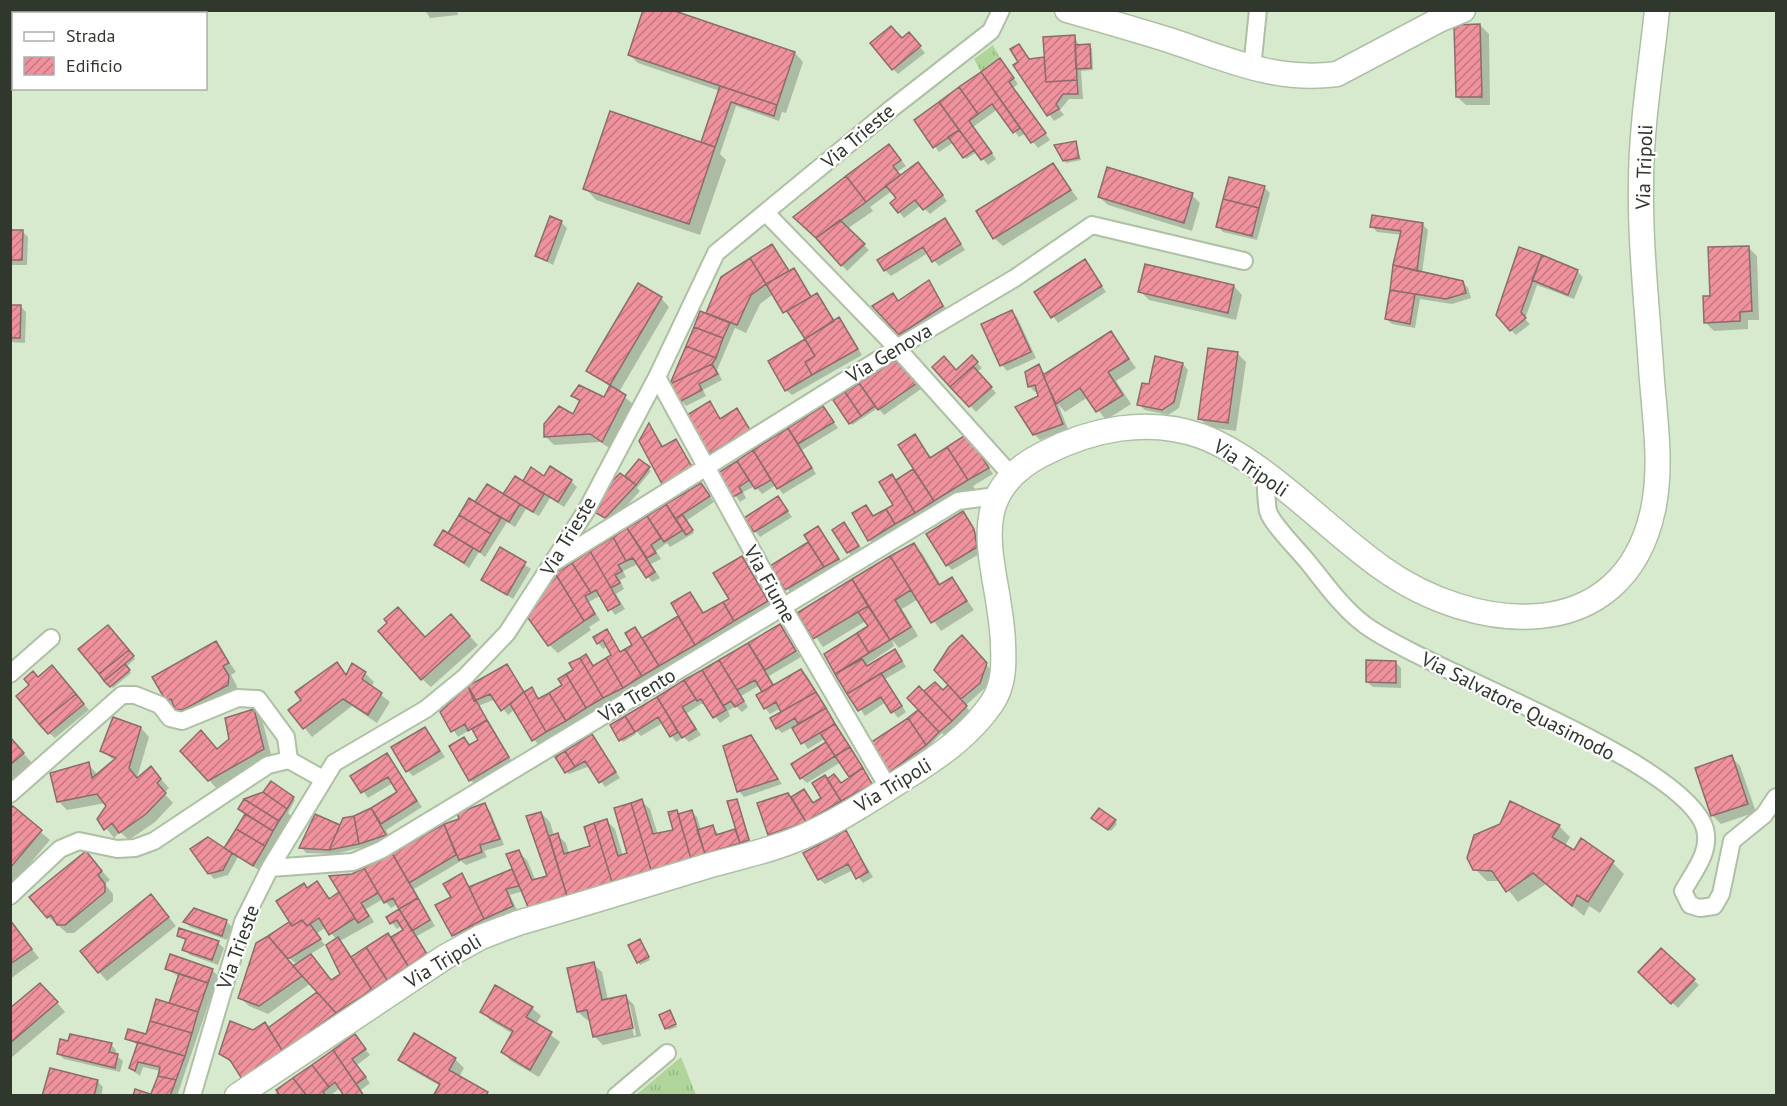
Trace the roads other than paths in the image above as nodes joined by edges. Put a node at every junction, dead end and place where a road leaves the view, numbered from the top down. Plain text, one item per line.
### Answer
1 (1001, 10) edge
2 (1067, 10) edge
3 (1258, 10) edge
4 (1463, 10) edge
5 (1658, 10) edge
6 (1252, 68) junction
7 (766, 213) junction
8 (1244, 261) dead end
9 (897, 348) junction
10 (657, 377) junction
11 (705, 468) junction
12 (1011, 475) junction
13 (1265, 475) junction
14 (996, 496) junction
15 (552, 563) junction
16 (783, 607) junction
17 (51, 638) dead end
18 (10, 674) edge
19 (289, 760) junction
20 (323, 779) junction
21 (889, 789) junction
22 (10, 794) edge
23 (1776, 797) edge
24 (270, 868) junction
25 (10, 896) edge
26 (667, 1053) dead end
27 (192, 1095) edge
28 (237, 1095) edge
29 (616, 1095) edge

1 - 7 street, Via Trieste
2 - 6 street
3 - 6 street
4 - 6 street
5 - 13 street, Via Tripoli
7 - 9 street
7 - 10 street, Via Trieste
8 - 9 street, Via Genova
9 - 11 street, Via Genova
9 - 12 street
10 - 11 street, Via Fiume
10 - 15 street, Via Trieste
11 - 15 street, Via Genova
11 - 16 street, Via Fiume
12 - 13 street, Via Tripoli
12 - 14 street, Via Tripoli
13 - 23 street, Via Salvatore Quasimodo
14 - 16 street, Via Trento
14 - 21 street, Via Tripoli
15 - 20 street, Via Trieste
16 - 21 street, Via Fiume
16 - 24 street, Via Trento
17 - 18 street
19 - 20 street
19 - 22 street
19 - 25 street
20 - 24 street, Via Trieste
21 - 28 street, Via Tripoli
24 - 27 street, Via Trieste
26 - 29 street

